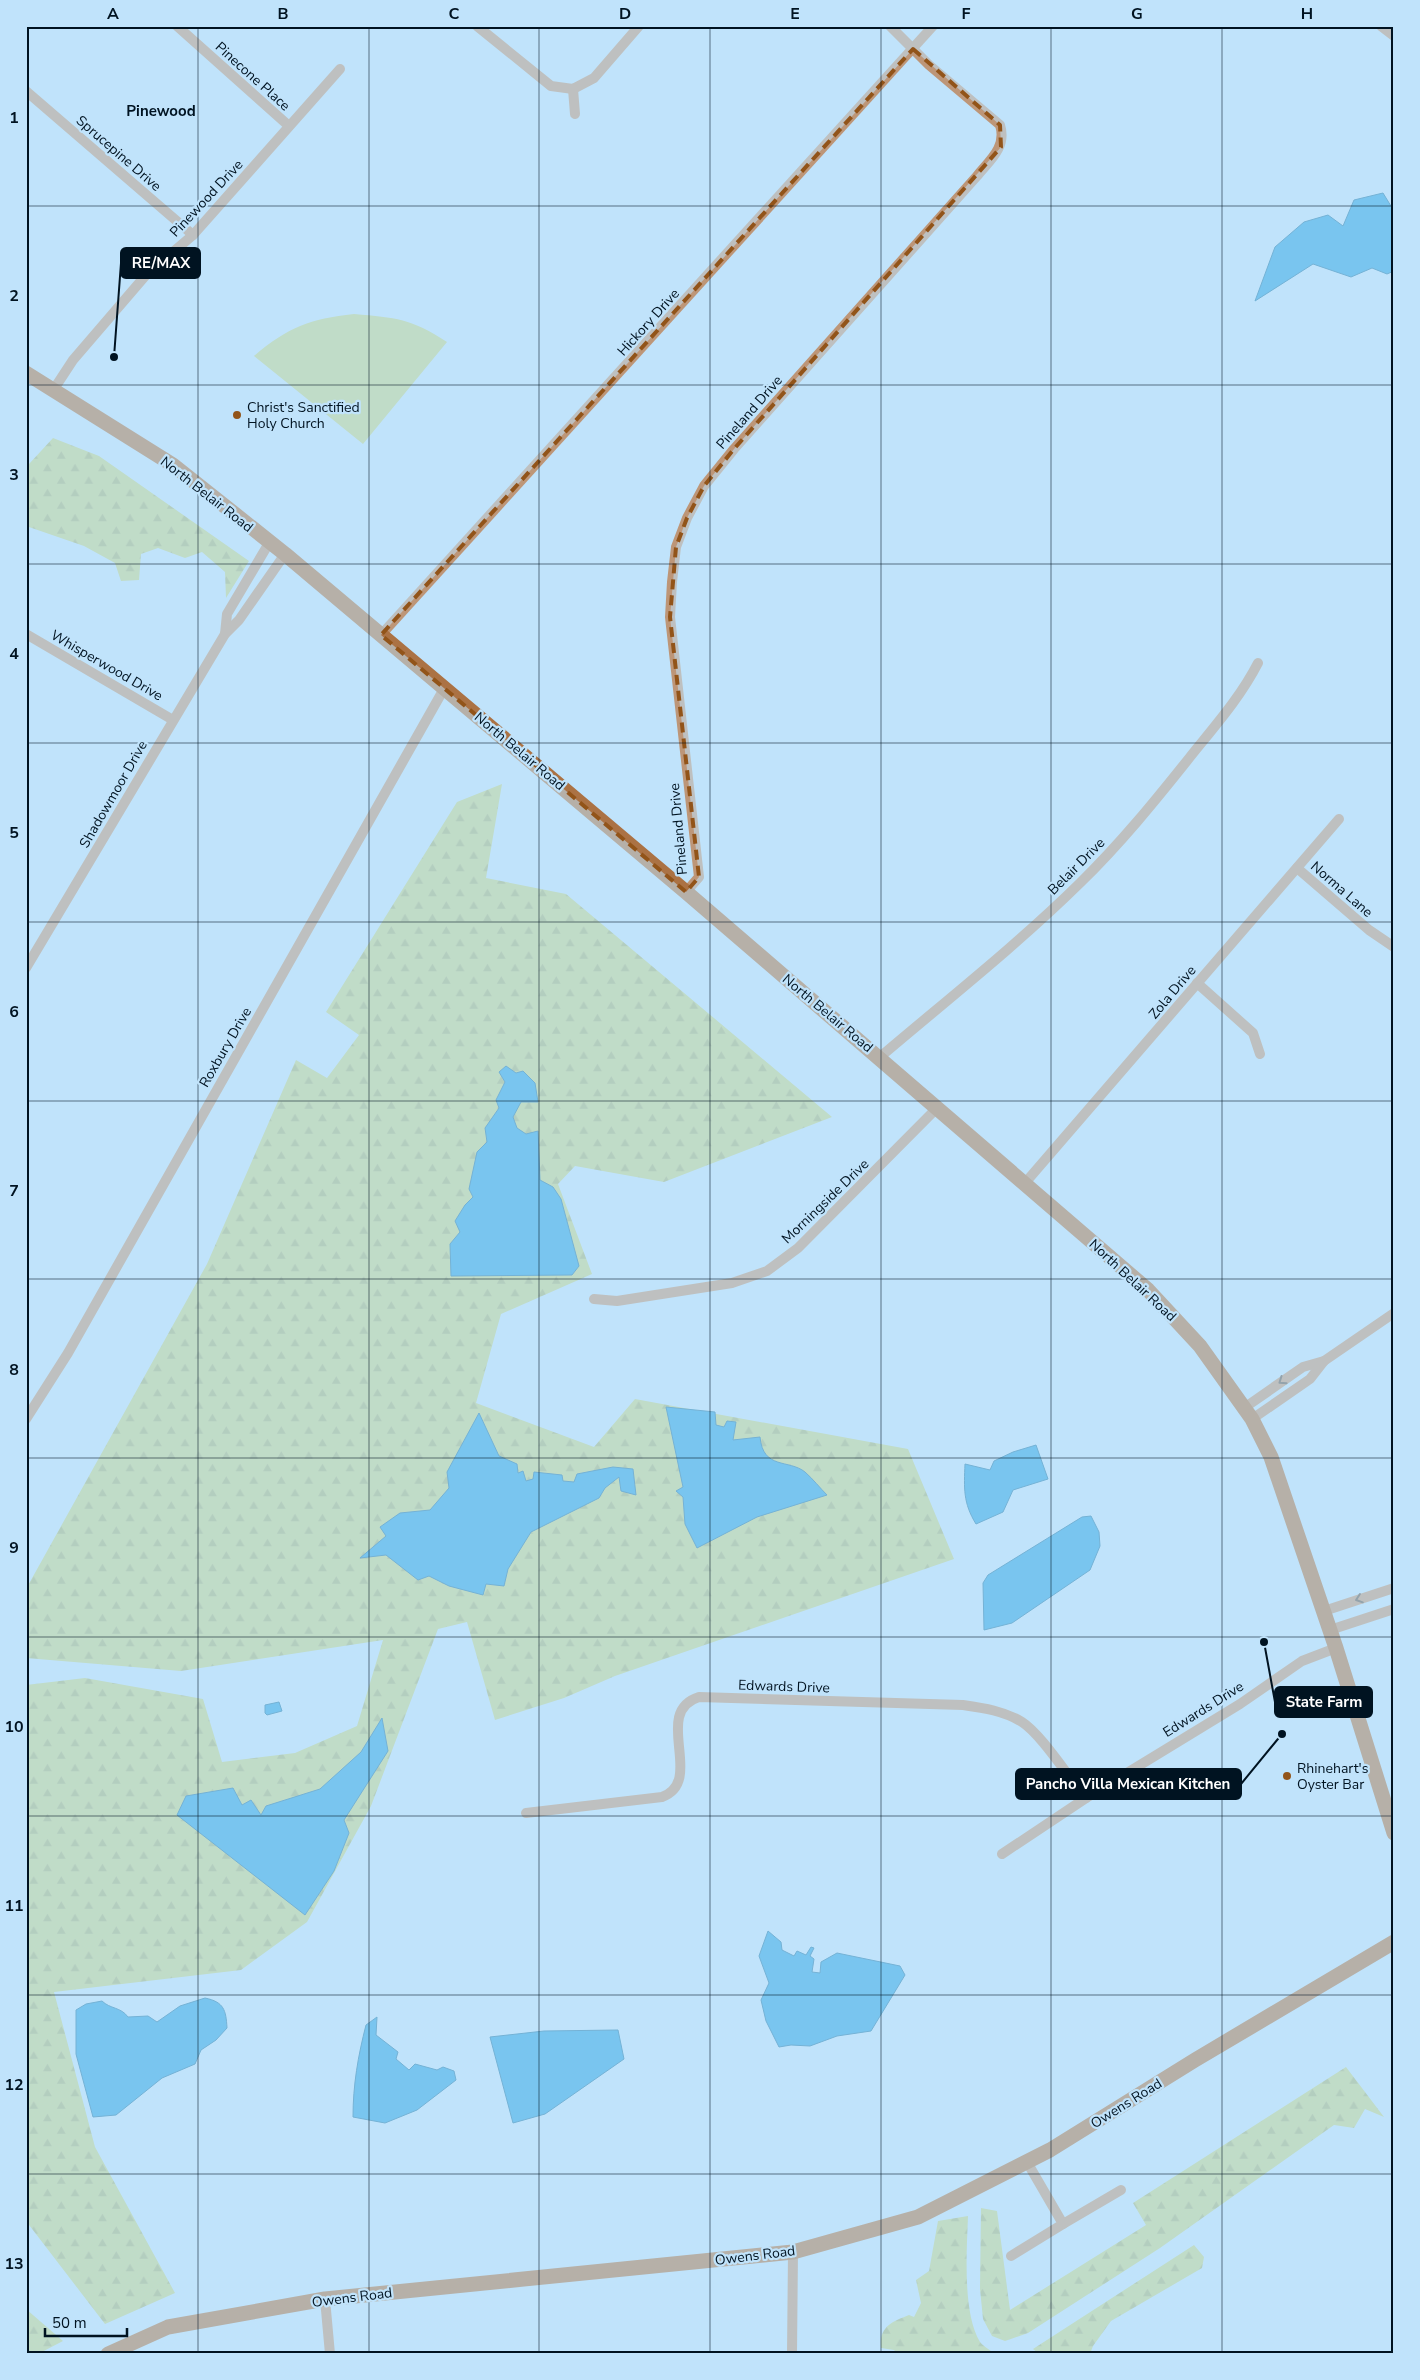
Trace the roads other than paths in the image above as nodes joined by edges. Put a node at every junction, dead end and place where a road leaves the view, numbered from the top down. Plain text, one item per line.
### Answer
1 (177, 26) edge
2 (476, 26) edge
3 (639, 26) edge
4 (890, 26) edge
5 (933, 26) edge
6 (1381, 26) edge
7 (1394, 36) edge
8 (913, 49) junction
9 (340, 70) dead end
10 (573, 90) junction
11 (26, 91) edge
12 (575, 114) dead end
13 (289, 126) junction
14 (193, 236) junction
15 (26, 373) edge
16 (54, 389) junction
17 (270, 543) junction
18 (285, 554) junction
19 (243, 587) junction
20 (256, 596) junction
21 (26, 634) edge
22 (224, 634) junction
23 (381, 635) junction
24 (1258, 663) dead end
25 (444, 687) junction
26 (173, 720) junction
27 (1339, 819) dead end
28 (1297, 868) junction
29 (686, 892) junction
30 (1394, 947) edge
31 (26, 968) edge
32 (1197, 983) junction
33 (1260, 1054) dead end
34 (880, 1057) junction
35 (938, 1107) junction
36 (1025, 1183) junction
37 (594, 1299) dead end
38 (1394, 1313) edge
39 (1248, 1414) junction
40 (26, 1419) edge
41 (1394, 1588) edge
42 (1394, 1609) edge
43 (1324, 1611) junction
44 (1330, 1630) junction
45 (1336, 1648) junction
46 (1086, 1798) junction
47 (526, 1813) dead end
48 (1394, 1833) edge
49 (1002, 1854) dead end
50 (1394, 1942) edge
51 (1027, 2162) junction
52 (1121, 2190) dead end
53 (1063, 2224) junction
54 (793, 2252) junction
55 (1011, 2256) dead end
56 (325, 2299) junction
57 (108, 2354) edge
58 (330, 2354) edge
59 (792, 2354) edge

1 - 13 street, Pinecone Place
2 - 10 street
3 - 10 street
4 - 8 street, Pineland Drive
5 - 8 street, Hickory Drive
6 - 7 street
8 - 23 street, Hickory Drive
8 - 29 street, Pineland Drive
9 - 13 street, Pinewood Drive
10 - 12 street
11 - 14 street, Sprucepine Drive
13 - 14 street, Pinewood Drive
14 - 16 street, Pinewood Drive
15 - 16 main road, North Belair Road
16 - 17 main road, North Belair Road
17 - 18 main road, North Belair Road
17 - 19 street, Shadowmoor Drive
18 - 20 street, Shadowmoor Drive
18 - 23 main road, North Belair Road
19 - 20 street
19 - 22 street, Shadowmoor Drive
20 - 22 street, Shadowmoor Drive
21 - 26 street, Whisperwood Drive
22 - 26 street, Shadowmoor Drive
23 - 25 main road, North Belair Road
24 - 34 street, Belair Drive
25 - 29 main road, North Belair Road
25 - 40 street, Roxbury Drive
26 - 31 street, Shadowmoor Drive
27 - 28 street, Zola Drive
28 - 30 street, Norma Lane
28 - 32 street, Zola Drive
29 - 34 main road, North Belair Road
32 - 33 street
32 - 36 street, Zola Drive
34 - 35 main road, North Belair Road
35 - 36 main road, North Belair Road
35 - 37 street, Morningside Drive
36 - 39 main road, North Belair Road
38 - 39 street
39 - 43 main road, North Belair Road
41 -> 43 street
42 - 44 street
43 - 44 main road, North Belair Road
44 - 45 main road, North Belair Road
45 - 46 street, Edwards Drive
45 - 48 main road, North Belair Road
46 - 47 street, Edwards Drive
46 - 49 street, Edwards Drive
50 - 51 main road, Owens Road
51 - 53 street
51 - 54 main road, Owens Road
52 - 53 street
53 - 55 street
54 - 56 main road, Owens Road
54 - 59 street
56 - 57 main road, Owens Road
56 - 58 street

